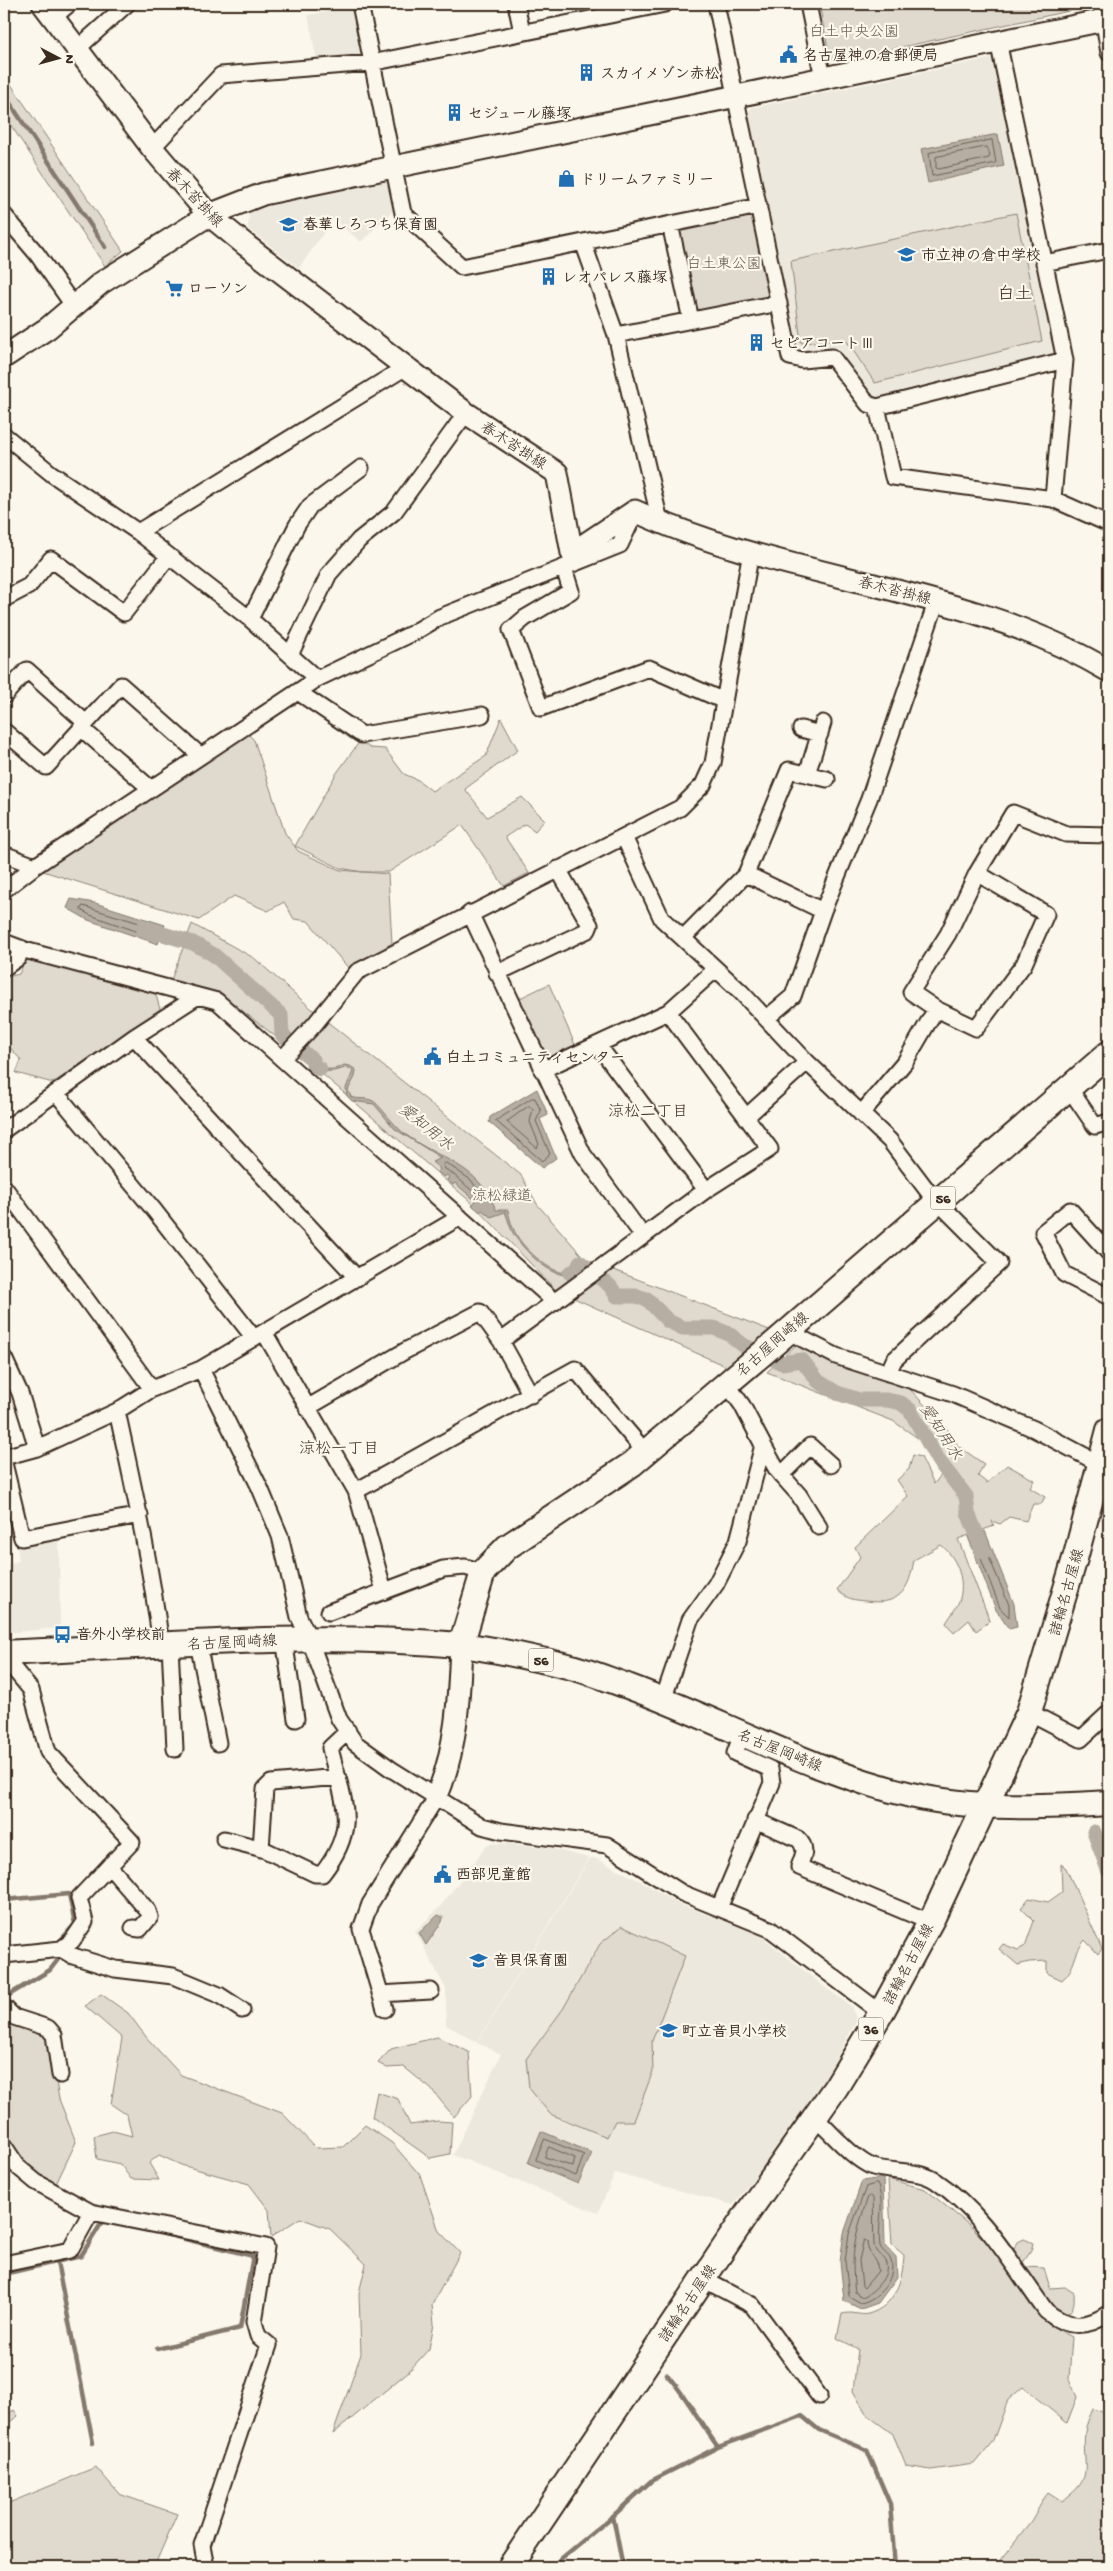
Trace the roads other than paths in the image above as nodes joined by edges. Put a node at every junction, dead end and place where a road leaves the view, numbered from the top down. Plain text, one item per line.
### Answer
1 (127, 4) edge
2 (360, 4) edge
3 (516, 4) edge
4 (665, 4) edge
5 (716, 4) edge
6 (808, 4) edge
7 (55, 8) edge
8 (614, 9) edge
9 (1104, 14) edge
10 (522, 32) junction
11 (998, 42) junction
12 (77, 49) junction
13 (1109, 53) edge
14 (371, 63) junction
15 (823, 78) junction
16 (734, 96) junction
17 (152, 148) junction
18 (394, 167) junction
19 (759, 206) junction
20 (4, 215) edge
21 (209, 215) junction
22 (670, 224) junction
23 (583, 242) junction
24 (1109, 250) edge
25 (1044, 263) junction
26 (779, 303) junction
27 (75, 308) junction
28 (691, 320) junction
29 (616, 335) junction
30 (4, 357) edge
31 (1065, 360) junction
32 (406, 367) junction
33 (877, 407) junction
34 (466, 412) junction
35 (4, 435) edge
36 (361, 468) dead end
37 (1053, 499) junction
38 (636, 511) junction
39 (660, 521) junction
40 (1109, 524) edge
41 (138, 532) junction
42 (751, 552) junction
43 (168, 557) junction
44 (564, 568) junction
45 (4, 599) edge
46 (937, 600) junction
47 (250, 619) junction
48 (290, 655) junction
49 (1109, 671) edge
50 (317, 679) junction
51 (298, 692) junction
52 (4, 696) edge
53 (724, 701) junction
54 (482, 716) dead end
55 (84, 726) junction
56 (801, 729) dead end
57 (4, 731) edge
58 (201, 756) junction
59 (807, 774) junction
60 (827, 779) dead end
61 (151, 789) junction
62 (1109, 835) edge
63 (624, 837) junction
64 (4, 854) edge
65 (35, 866) junction
66 (558, 869) junction
67 (977, 873) junction
68 (746, 874) junction
69 (4, 890) edge
70 (823, 911) junction
71 (470, 913) junction
72 (683, 938) junction
73 (4, 942) edge
74 (22, 948) junction
75 (4, 968) edge
76 (716, 969) junction
77 (497, 973) junction
78 (198, 996) junction
79 (936, 1009) junction
80 (668, 1012) junction
81 (767, 1018) junction
82 (134, 1037) junction
83 (598, 1045) junction
84 (1109, 1052) edge
85 (284, 1056) junction
86 (807, 1062) junction
87 (542, 1070) junction
88 (1069, 1088) junction
89 (57, 1094) junction
90 (861, 1114) junction
91 (746, 1117) junction
92 (1109, 1122) edge
93 (4, 1130) edge
94 (4, 1187) edge
95 (706, 1190) junction
96 (938, 1202) junction
97 (460, 1217) junction
98 (644, 1236) junction
99 (1109, 1253) edge
100 (358, 1278) junction
101 (1109, 1297) edge
102 (555, 1302) junction
103 (259, 1335) junction
104 (782, 1337) junction
105 (502, 1341) junction
106 (4, 1358) edge
107 (201, 1368) junction
108 (888, 1373) junction
109 (727, 1384) junction
110 (152, 1389) junction
111 (531, 1395) junction
112 (307, 1408) junction
113 (117, 1411) junction
114 (1109, 1430) edge
115 (763, 1445) junction
116 (37, 1448) junction
117 (646, 1452) junction
118 (4, 1457) edge
119 (4, 1463) edge
120 (831, 1465) dead end
121 (1104, 1469) edge
122 (781, 1475) junction
123 (356, 1491) junction
124 (140, 1515) junction
125 (819, 1527) dead end
126 (483, 1572) junction
127 (384, 1591) junction
128 (329, 1612) dead end
129 (309, 1638) junction
130 (284, 1639) junction
131 (198, 1644) junction
132 (165, 1645) junction
133 (461, 1645) junction
134 (4, 1653) edge
135 (4, 1657) edge
136 (663, 1700) junction
137 (1028, 1712) junction
138 (1109, 1712) edge
139 (296, 1719) dead end
140 (348, 1730) junction
141 (742, 1734) junction
142 (218, 1743) dead end
143 (175, 1749) dead end
144 (338, 1777) junction
145 (436, 1798) junction
146 (1107, 1803) edge
147 (985, 1804) junction
148 (755, 1820) junction
149 (224, 1839) dead end
150 (261, 1849) junction
151 (109, 1866) junction
152 (719, 1908) junction
153 (930, 1922) junction
154 (133, 1928) dead end
155 (61, 1949) junction
156 (4, 1955) edge
157 (431, 1991) dead end
158 (380, 1994) junction
159 (4, 2008) edge
160 (385, 2009) dead end
161 (242, 2010) dead end
162 (881, 2013) junction
163 (60, 2074) dead end
164 (815, 2118) junction
165 (4, 2146) edge
166 (91, 2212) junction
167 (4, 2264) edge
168 (703, 2279) junction
169 (1109, 2313) edge
170 (819, 2396) dead end
171 (206, 2567) edge
172 (510, 2567) edge

1 - 12 street
2 - 14 street
3 - 10 street
4 - 8 street
5 - 16 street
6 - 15 street
7 - 12 main road, 春木沓掛線
8 - 10 street
9 - 11 main road
9 - 13 street
10 - 14 street
11 - 15 main road
11 - 25 street
12 - 17 main road, 春木沓掛線
14 - 17 street
14 - 18 street
15 - 16 main road
16 - 18 main road
16 - 19 street
17 - 21 main road, 春木沓掛線
18 - 21 main road
18 - 23 street
19 - 22 street
19 - 26 street
20 - 27 street
21 - 27 main road
21 - 32 main road, 春木沓掛線
22 - 23 street
22 - 28 street
23 - 29 street
24 - 25 street
25 - 31 street
26 - 28 street
26 - 33 street
27 - 30 main road
28 - 29 street
29 - 39 street
31 - 33 street
31 - 37 street
32 - 34 main road, 春木沓掛線
32 - 41 street
33 - 37 street
34 - 38 main road, 春木沓掛線
34 - 48 street
35 - 41 street
36 - 47 street
37 - 40 street
38 - 39 main road, 春木沓掛線
38 - 44 street
39 - 42 main road, 春木沓掛線
41 - 43 street
42 - 46 main road, 春木沓掛線
42 - 53 street
43 - 45 street
43 - 47 street
44 - 50 street
44 - 53 street
46 - 49 main road, 春木沓掛線
46 - 70 street
47 - 48 street
48 - 50 street
50 - 51 street
51 - 54 street
51 - 58 street
52 - 55 street
53 - 63 street
55 - 57 street
55 - 58 street
55 - 61 street
56 - 59 street
58 - 61 street
59 - 60 street
59 - 68 street
61 - 65 street
62 - 67 street
63 - 66 street
63 - 72 street
64 - 65 street
65 - 69 street
66 - 71 street
66 - 77 street
67 - 79 street
67 - 79 street
68 - 70 street
68 - 72 street
70 - 81 street
71 - 77 street
71 - 85 street
72 - 76 street
73 - 74 street
74 - 75 street
74 - 78 street
76 - 80 street
76 - 81 street
77 - 87 street
78 - 82 street
78 - 85 street
79 - 90 street
80 - 83 street
80 - 91 street
81 - 86 street
82 - 89 street
82 - 100 street
83 - 87 street
83 - 95 street
84 - 88 main road, 名古屋岡崎線 / 56
85 - 97 street
86 - 90 street
86 - 91 street
87 - 98 street
88 - 92 street
88 - 96 main road, 名古屋岡崎線 / 56
89 - 93 street
89 - 103 street
90 - 96 street
91 - 95 street
94 - 110 street
95 - 98 street
96 - 104 main road, 名古屋岡崎線 / 56
96 - 108 street
97 - 100 street
97 - 102 street
98 - 102 street
99 - 101 street
100 - 103 street
102 - 105 street
103 - 107 street
103 - 112 street
104 - 108 street
104 - 109 main road, 名古屋岡崎線 / 56
105 - 111 street
105 - 112 street
106 - 116 street
107 - 110 street
107 - 129 street
108 - 121 street
109 - 115 street
109 - 117 main road, 名古屋岡崎線 / 56
110 - 113 street
111 - 117 street
111 - 123 street
112 - 123 street
113 - 116 street
113 - 124 street
114 - 121 main road, 諸輪名古屋線 / 36
115 - 122 street
115 - 136 street
116 - 118 street
117 - 126 main road, 名古屋岡崎線 / 56
119 - 124 street
120 - 122 street
121 - 137 main road, 諸輪名古屋線 / 36
122 - 125 street
123 - 127 street
124 - 132 street
126 - 127 street
126 - 133 main road, 名古屋岡崎線 / 56
127 - 128 street
129 - 130 main road, 名古屋岡崎線 / 56
129 - 133 main road, 名古屋岡崎線 / 56
129 - 140 street
130 - 131 main road, 名古屋岡崎線 / 56
130 - 139 street
131 - 132 main road, 名古屋岡崎線 / 56
131 - 142 street
132 - 134 main road, 名古屋岡崎線 / 56
132 - 143 street
133 - 136 main road, 名古屋岡崎線 / 56
133 - 145 main road
135 - 151 street
136 - 141 main road, 名古屋岡崎線 / 56
137 - 138 street
137 - 147 main road, 諸輪名古屋線 / 36
140 - 144 street
140 - 145 street
141 - 147 main road, 名古屋岡崎線 / 56
141 - 148 street
144 - 150 street
144 - 150 street
145 - 152 street
145 - 158 street
146 - 147 main road, 名古屋岡崎線 / 56
147 - 153 main road, 諸輪名古屋線 / 36
148 - 152 street
148 - 153 street
149 - 150 street
151 - 154 street
151 - 155 street
152 - 162 street
153 - 162 main road, 諸輪名古屋線 / 36
155 - 156 street
155 - 161 street
157 - 158 street
158 - 160 street
159 - 163 street
162 - 164 main road, 諸輪名古屋線 / 36
164 - 168 main road, 諸輪名古屋線 / 36
164 - 169 street
165 - 166 street
166 - 167 street
166 - 171 street
168 - 170 street
168 - 172 main road, 諸輪名古屋線 / 36

